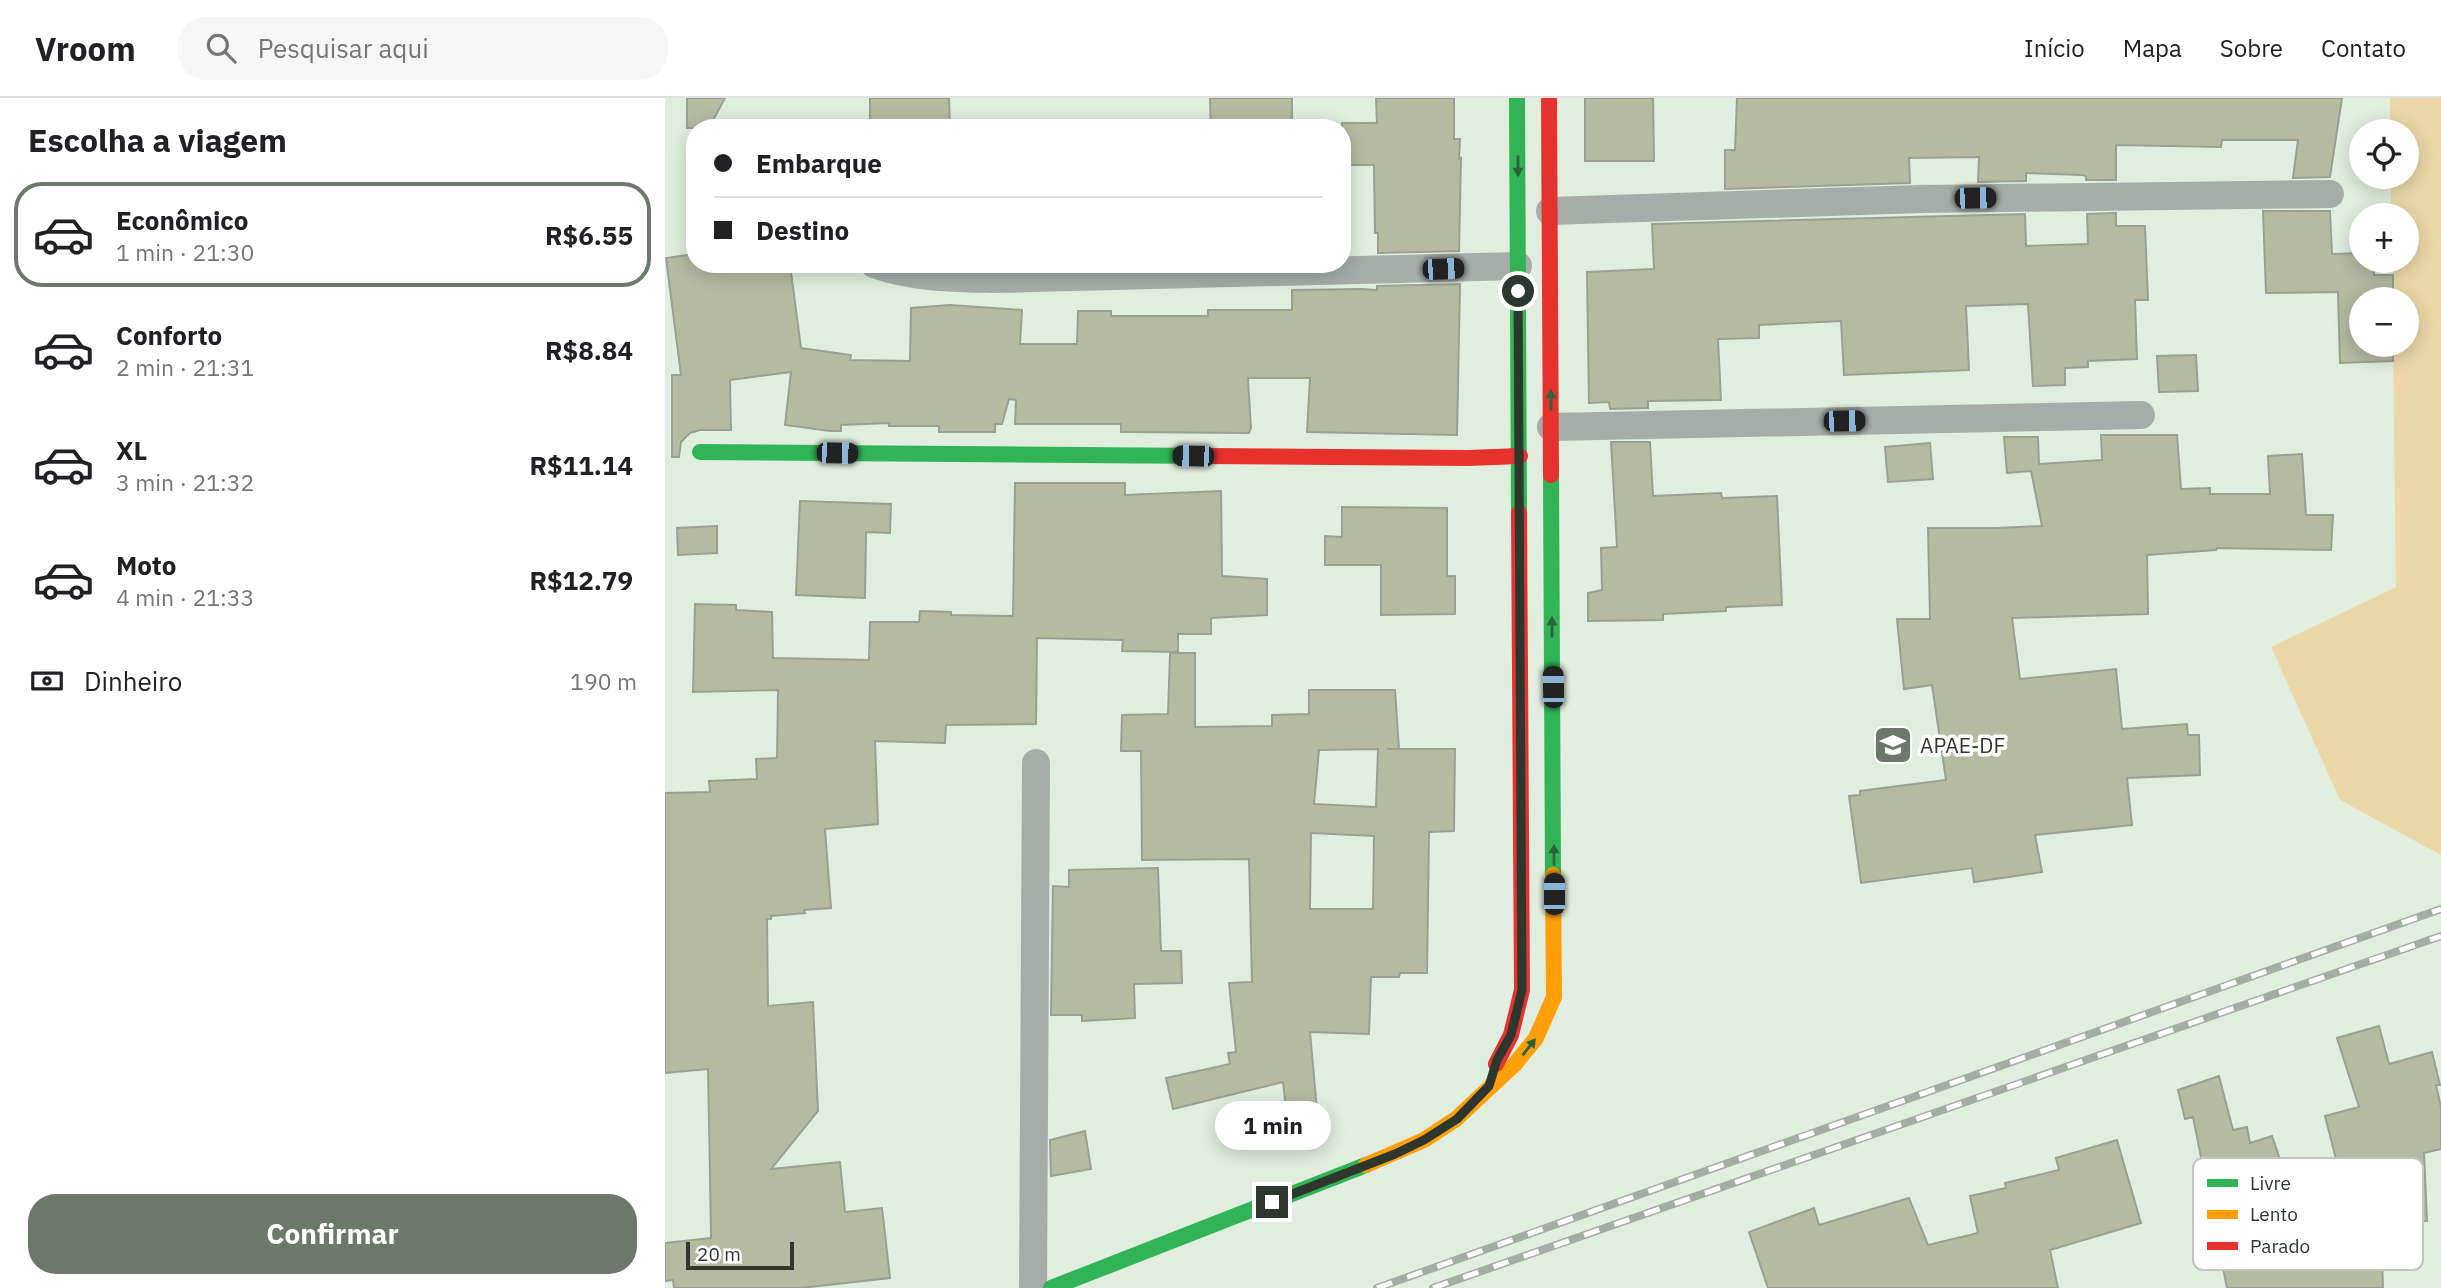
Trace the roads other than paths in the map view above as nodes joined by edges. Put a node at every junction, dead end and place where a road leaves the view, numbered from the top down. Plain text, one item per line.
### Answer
1 (1517, 98) edge
2 (1549, 98) edge
3 (2330, 194) dead end
4 (1550, 211) junction
5 (1518, 265) junction
6 (1351, 269) edge
7 (905, 273) edge
8 (1219, 273) edge
9 (2141, 415) dead end
10 (1551, 427) junction
11 (699, 452) dead end
12 (1520, 456) junction
13 (1036, 763) dead end
14 (1489, 1086) junction
15 (1033, 1288) edge
16 (1051, 1288) edge

1 -> 5 street
2 - 4 street
3 - 4 street
10 -> 4 street
5 - 6 street
5 - 12 street
7 - 8 street
9 - 10 street
14 -> 10 street
11 - 12 street
12 - 14 street
13 - 15 street
14 - 16 street

